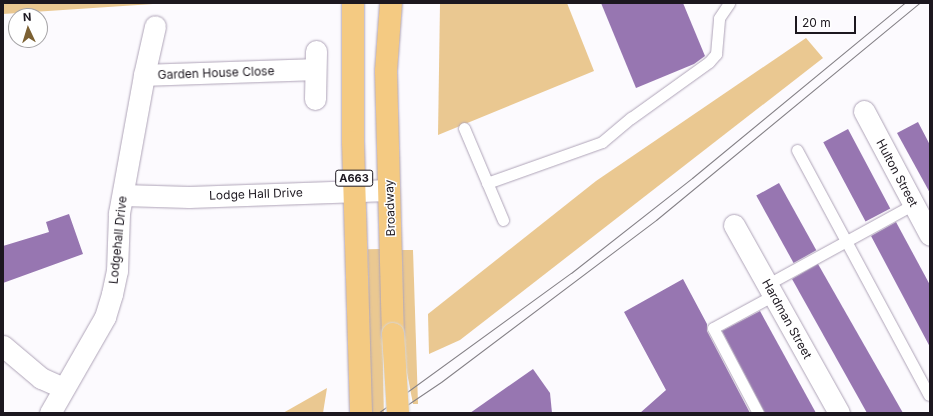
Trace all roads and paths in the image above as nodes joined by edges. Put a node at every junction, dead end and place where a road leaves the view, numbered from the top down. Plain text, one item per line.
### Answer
1 (353, 3) edge
2 (391, 3) edge
3 (729, 3) edge
4 (155, 26) dead end
5 (144, 75) junction
6 (315, 99) dead end
7 (864, 111) dead end
8 (464, 128) dead end
9 (132, 149) joint
10 (796, 150) dead end
11 (487, 183) junction
12 (355, 190) junction
13 (389, 190) junction
14 (123, 195) junction
15 (914, 204) junction
16 (503, 220) dead end
17 (734, 225) dead end
18 (930, 235) edge
19 (845, 244) junction
20 (771, 290) junction
21 (3, 346) edge
22 (63, 388) junction
23 (929, 395) edge
24 (50, 413) edge
25 (361, 413) edge
26 (398, 413) edge
27 (758, 413) edge
28 (839, 413) edge

1 - 12 highway, A663
2 - 13 highway, Broadway / A663
3 - 11 lane
4 - 5 street
5 - 6 street, Garden House Close
5 - 9 street, Garden House Close
7 - 15 street, Hulton Street
8 - 11 lane
9 - 14 street, Lodgehall Drive
10 - 19 lane
11 - 16 lane
12 - 13 street, Lodge Hall Drive
12 - 14 street, Lodge Hall Drive
12 - 25 highway, A663
13 - 26 highway, Broadway / A663, bridge
14 - 22 street, Lodgehall Drive
15 - 18 street, Hulton Street
15 - 19 lane
17 - 20 street, Hardman Street
19 - 20 lane
19 - 23 lane
20 - 27 lane
20 - 28 street, Hardman Street
21 - 22 street
22 - 24 street, Lodgehall Drive

